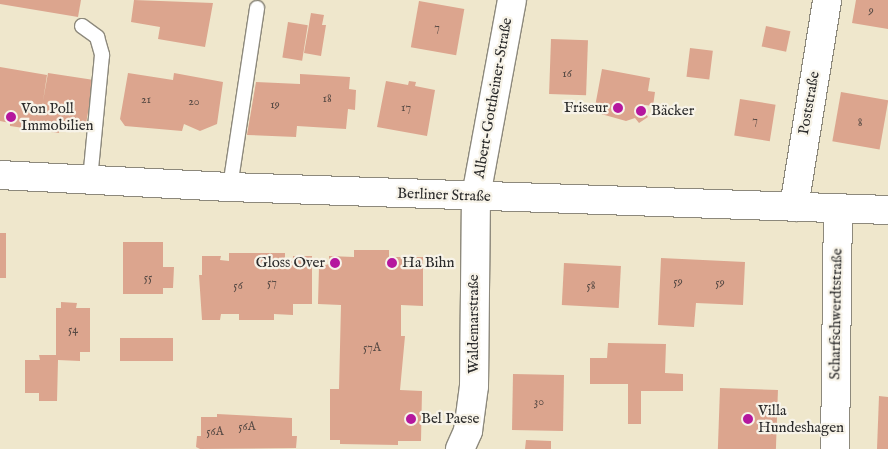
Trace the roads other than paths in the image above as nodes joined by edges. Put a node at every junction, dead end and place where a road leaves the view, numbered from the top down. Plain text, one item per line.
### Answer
1 (512, 0) edge
2 (827, 0) edge
3 (258, 8) dead end
4 (82, 26) dead end
5 (0, 175) edge
6 (90, 179) junction
7 (230, 187) junction
8 (476, 196) junction
9 (794, 207) junction
10 (838, 208) junction
11 (888, 210) edge
12 (460, 449) edge
13 (834, 449) edge

1 - 8 street, Albert-Gottheiner-Straße
2 - 9 street, Poststraße
3 - 7 lane
4 - 6 lane
5 - 6 street, Berliner Straße
6 - 7 street, Berliner Straße
7 - 8 street, Berliner Straße
8 - 9 street, Berliner Straße
8 - 12 street, Waldemarstraße
9 - 10 street, Berliner Straße
10 - 11 street, Berliner Straße
10 - 13 street, Scharfschwerdtstraße

